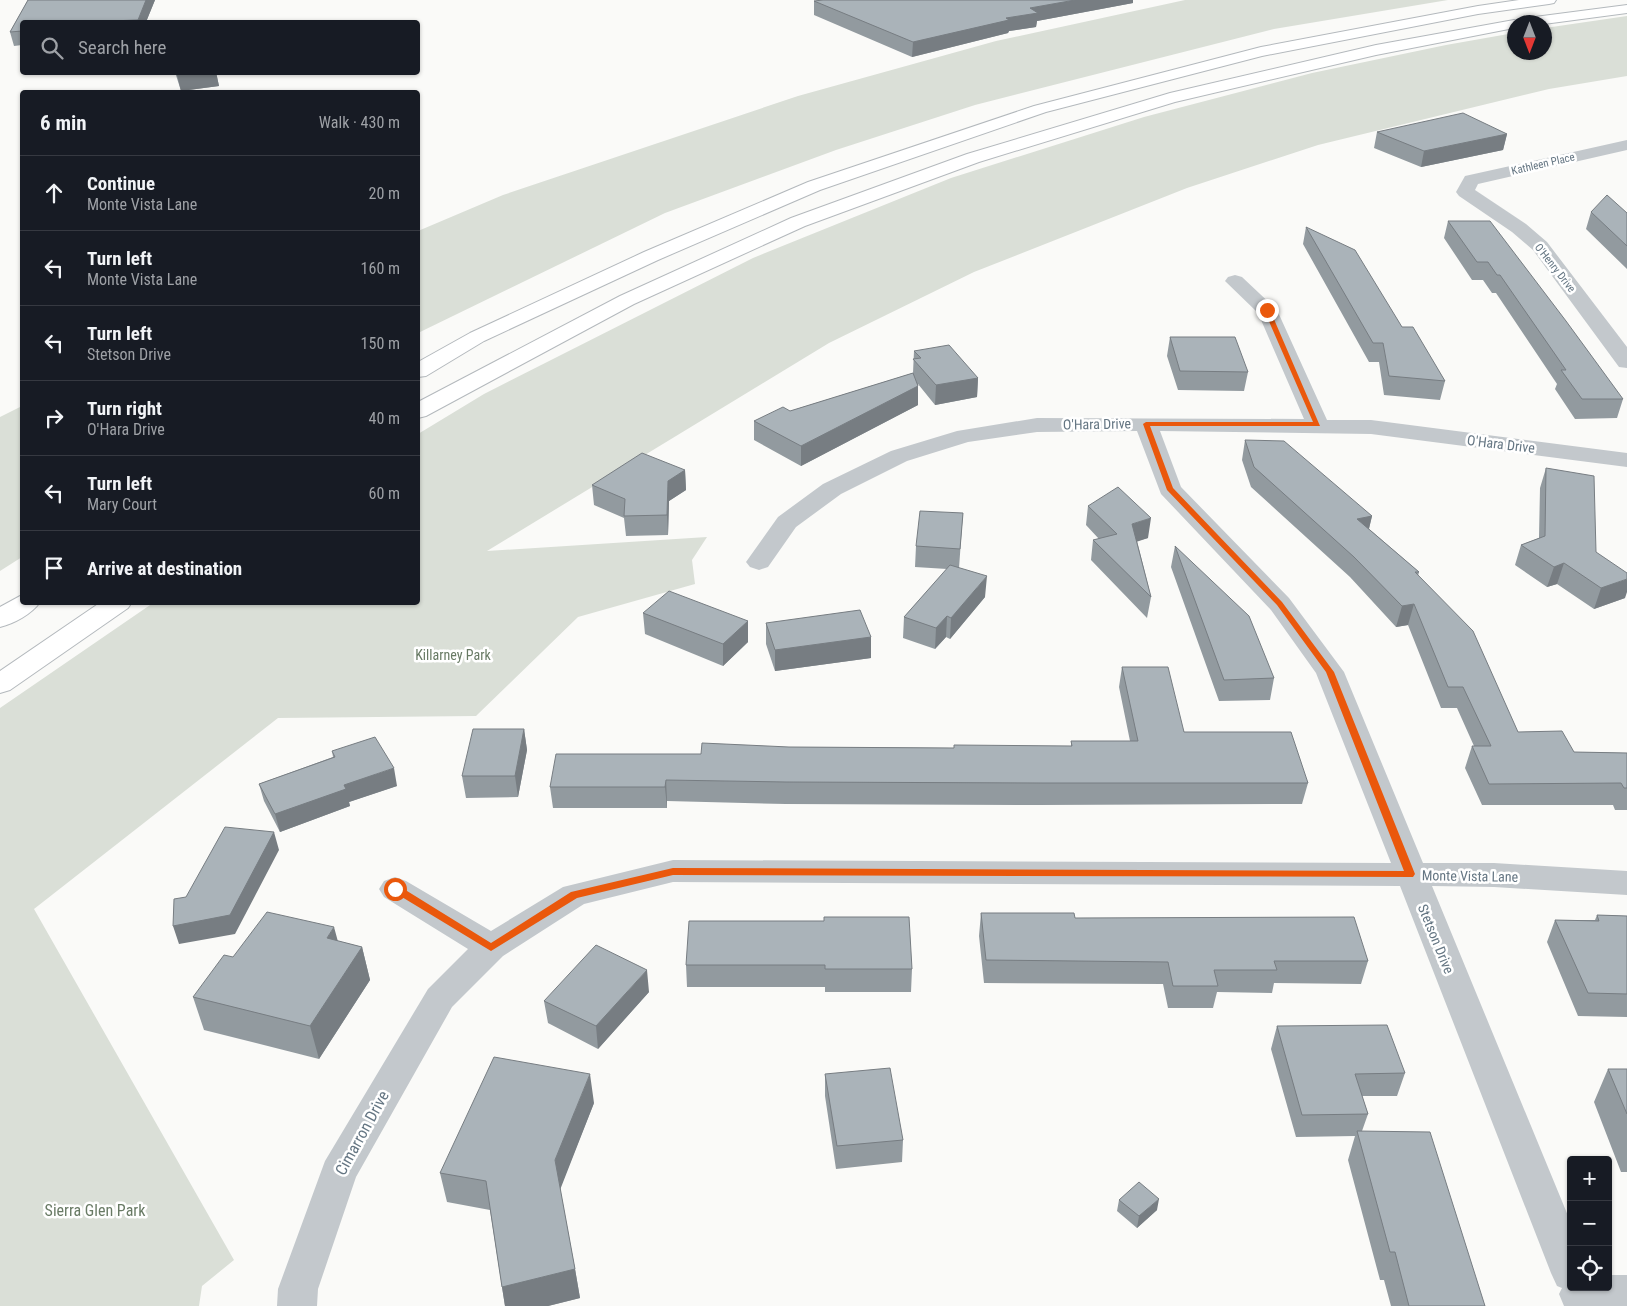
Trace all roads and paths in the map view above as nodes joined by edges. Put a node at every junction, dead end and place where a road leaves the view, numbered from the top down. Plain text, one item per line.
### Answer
1 (1549, 0) edge
2 (1627, 9) edge
3 (1552, 19) edge
4 (1507, 25) edge
5 (1627, 145) edge
6 (1465, 192) joint
7 (1235, 281) dead end
8 (1627, 362) edge
9 (420, 370) edge
10 (420, 410) edge
11 (1146, 424) junction
12 (1318, 424) junction
13 (1627, 460) edge
14 (759, 562) dead end
15 (21, 605) edge
16 (97, 605) edge
17 (115, 605) edge
18 (0, 619) edge
19 (0, 665) edge
20 (0, 684) edge
21 (1410, 874) junction
22 (1627, 883) edge
23 (395, 889) dead end
24 (491, 947) junction
25 (440, 998) joint
26 (1567, 1263) edge
27 (1590, 1291) edge
28 (1627, 1294) edge
29 (297, 1306) edge

1 - 9 highway
2 - 3 highway
4 - 10 highway
5 - 6 street, Kathleen Place
6 - 8 street, O'Henry Drive
7 - 12 street
11 - 12 street, O'Hara Drive
11 - 14 street, O'Hara Drive
11 - 21 street, Stetson Drive
12 - 13 street, O'Hara Drive
15 - 18 highway
16 - 19 highway
17 - 20 highway
21 - 22 street, Monte Vista Lane
21 - 24 street, Monte Vista Lane
21 - 26 street, Stetson Drive
23 - 24 street
24 - 25 street, Monte Vista Lane
25 - 29 street, Cimarron Drive
27 - 28 street

